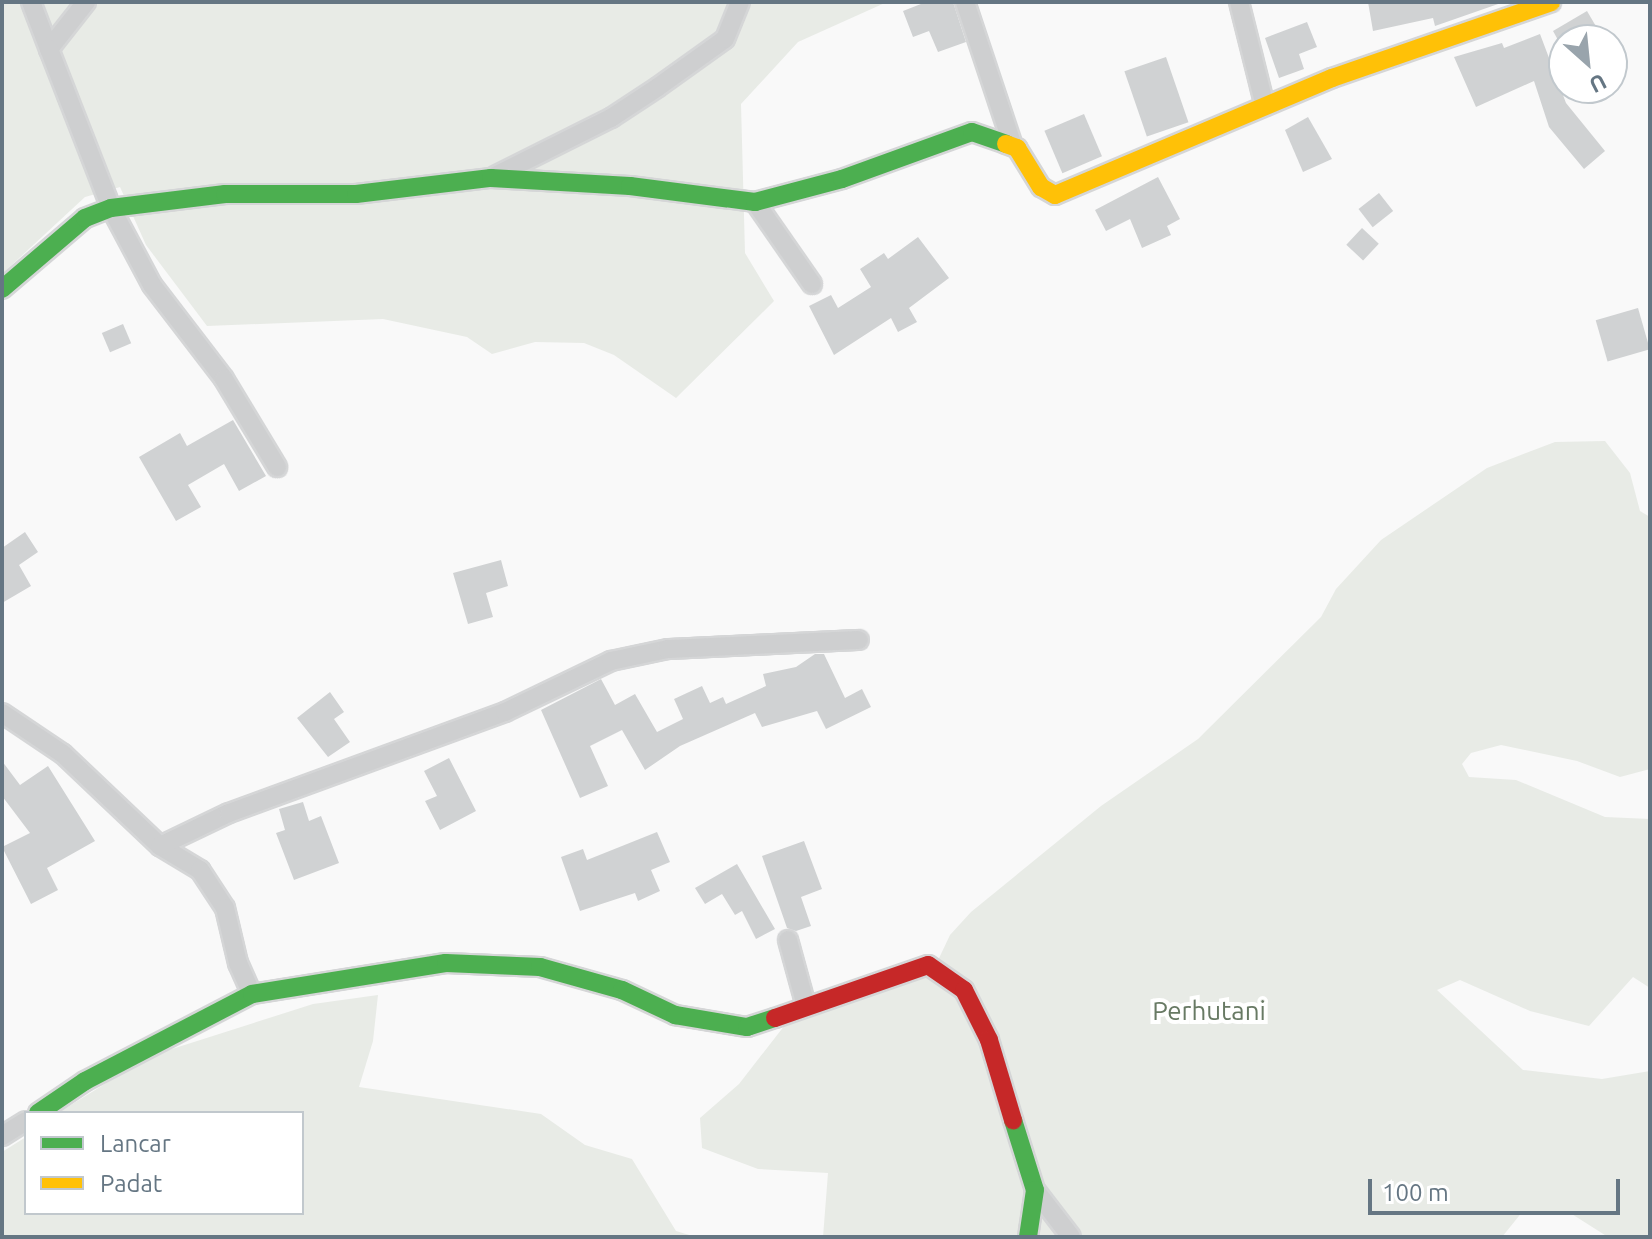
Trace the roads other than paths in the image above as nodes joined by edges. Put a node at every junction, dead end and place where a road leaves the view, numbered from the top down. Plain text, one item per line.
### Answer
1 (31, 2) edge
2 (86, 2) edge
3 (740, 2) edge
4 (965, 2) edge
5 (1239, 2) edge
6 (1551, 2) edge
7 (49, 49) junction
8 (1265, 106) junction
9 (1013, 146) junction
10 (491, 178) junction
11 (755, 202) junction
12 (111, 208) junction
13 (812, 284) dead end
14 (2, 289) edge
15 (277, 467) dead end
16 (859, 640) dead end
17 (2, 713) edge
18 (160, 846) junction
19 (788, 940) dead end
20 (252, 994) junction
21 (806, 1006) junction
22 (41, 1111) edge
23 (24, 1122) edge
24 (2, 1136) edge
25 (1035, 1190) junction
26 (1028, 1237) edge
27 (1071, 1237) edge

1 - 7 street
2 - 7 street
3 - 10 street
4 - 9 street
5 - 8 street
6 - 8 street
7 - 12 street
8 - 9 street
9 - 11 street
10 - 11 street
10 - 12 street
11 - 13 street
12 - 14 street
12 - 15 street
16 - 18 street
17 - 18 street
18 - 20 street
19 - 21 street
20 - 21 street
20 - 22 street
21 - 25 street
23 - 24 street
25 - 26 street
25 - 27 street

